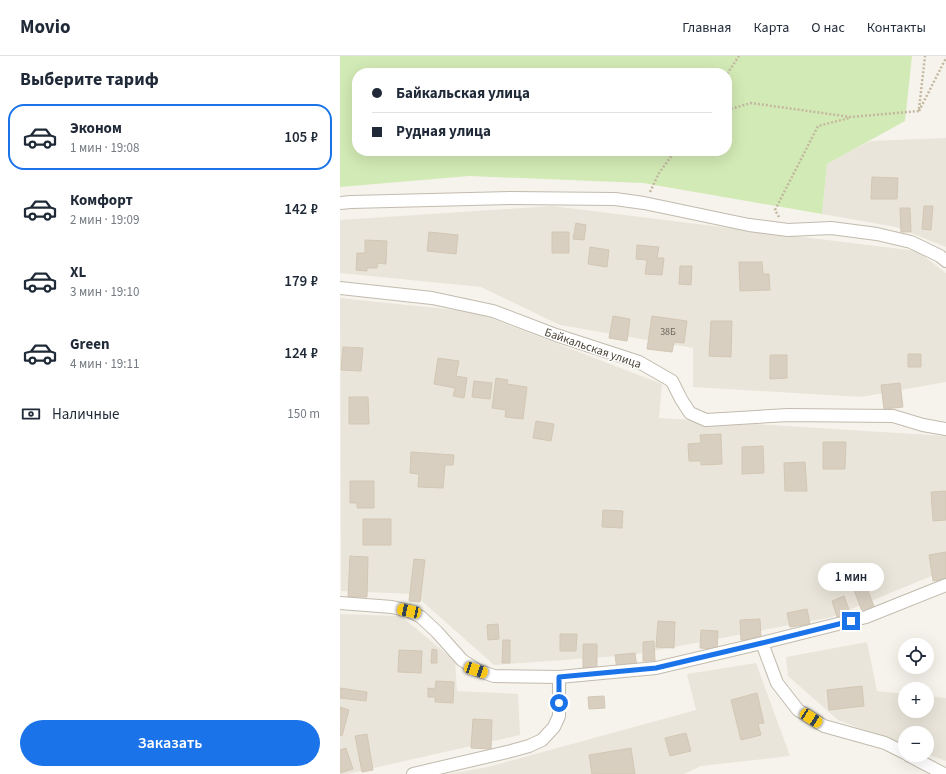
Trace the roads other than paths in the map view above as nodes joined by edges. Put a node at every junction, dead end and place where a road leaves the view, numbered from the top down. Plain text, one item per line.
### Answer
1 (340, 203) edge
2 (946, 260) edge
3 (340, 288) edge
4 (946, 429) edge
5 (946, 585) edge
6 (340, 603) edge
7 (762, 643) junction
8 (559, 677) junction
9 (898, 749) edge
10 (921, 762) edge
11 (413, 774) edge
12 (944, 774) edge

1 - 2 street
3 - 4 street, Байкальская улица
5 - 7 street
6 - 8 street
7 - 8 street
7 - 9 street
8 - 11 street
10 - 12 street

